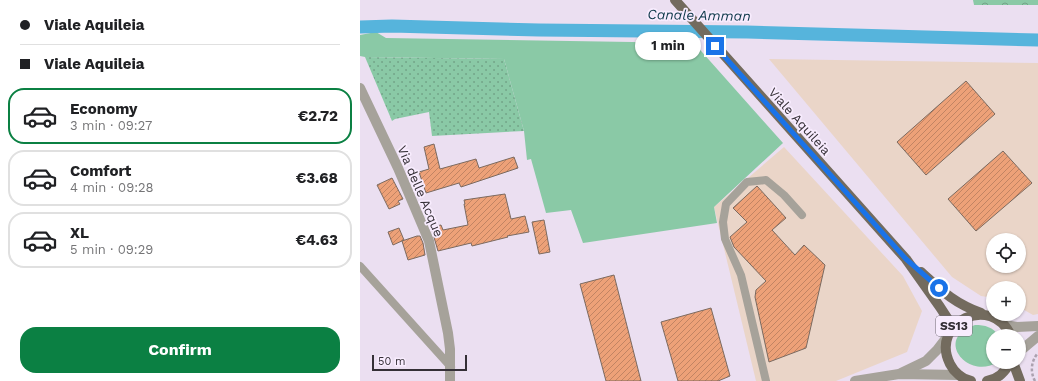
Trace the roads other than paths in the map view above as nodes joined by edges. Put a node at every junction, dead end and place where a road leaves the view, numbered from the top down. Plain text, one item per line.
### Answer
1 (677, 3) edge
2 (360, 88) edge
3 (802, 215) dead end
4 (906, 259) junction
5 (360, 266) edge
6 (984, 314) junction
7 (1004, 325) junction
8 (1038, 326) edge
9 (953, 327) junction
10 (1007, 329) edge
11 (1038, 336) edge
12 (947, 337) junction
13 (1026, 346) edge
14 (451, 367) junction
15 (1006, 369) edge
16 (1016, 369) edge
17 (899, 374) junction
18 (959, 376) junction
19 (878, 379) edge
20 (450, 381) edge
21 (766, 381) edge
22 (855, 381) edge
23 (971, 381) edge
24 (987, 381) edge
25 (1020, 381) edge

1 - 4 main road, Viale Aquileia / SS13
2 - 14 street, Via delle Acque
3 - 21 lane
4 - 6 main road, Viale Aquileia / SS13
4 - 9 main road, Viale Aquileia / SS13
5 - 14 lane
6 - 7 main road, Viale Aquileia / SS13
6 - 9 main road, SS13
7 - 8 street
7 - 10 main road, Viale Aquileia / SS13
9 - 12 main road, SS13
11 - 13 street
12 - 17 street
12 - 18 main road, SS13
14 - 20 street, Via delle Acque
15 - 24 main road
16 - 25 main road
17 - 18 street
17 - 19 street
18 - 23 main road
19 - 22 street

